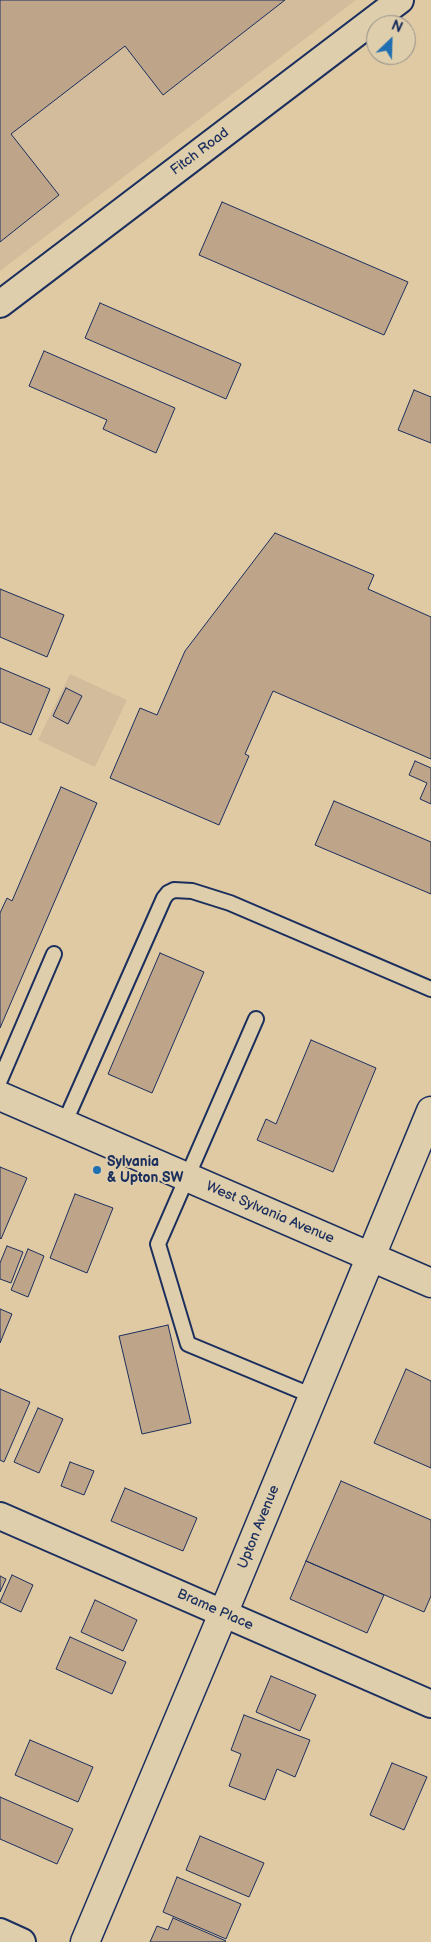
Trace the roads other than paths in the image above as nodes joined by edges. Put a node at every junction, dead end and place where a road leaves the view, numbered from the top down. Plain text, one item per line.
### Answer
1 (400, 0) edge
2 (0, 304) edge
3 (54, 954) dead end
4 (431, 989) edge
5 (256, 1019) dead end
6 (0, 1080) edge
7 (0, 1096) edge
8 (431, 1111) edge
9 (64, 1124) junction
10 (188, 1177) junction
11 (370, 1256) junction
12 (431, 1283) edge
13 (313, 1396) junction
14 (0, 1516) edge
15 (223, 1614) junction
16 (431, 1704) edge
17 (0, 1932) edge
18 (22, 1942) edge
19 (85, 1942) edge

1 - 2 street, Fitch Road
3 - 6 lane
4 - 9 lane
5 - 10 lane
7 - 9 street, West Sylvania Avenue
8 - 11 street, Upton Avenue
9 - 10 street, West Sylvania Avenue
10 - 11 street, West Sylvania Avenue
10 - 13 lane
11 - 12 street, West Sylvania Avenue
11 - 13 street, Upton Avenue
13 - 15 street, Upton Avenue
14 - 15 street, Brame Place
15 - 16 street, Brame Place
15 - 19 street, Upton Avenue
17 - 18 street

